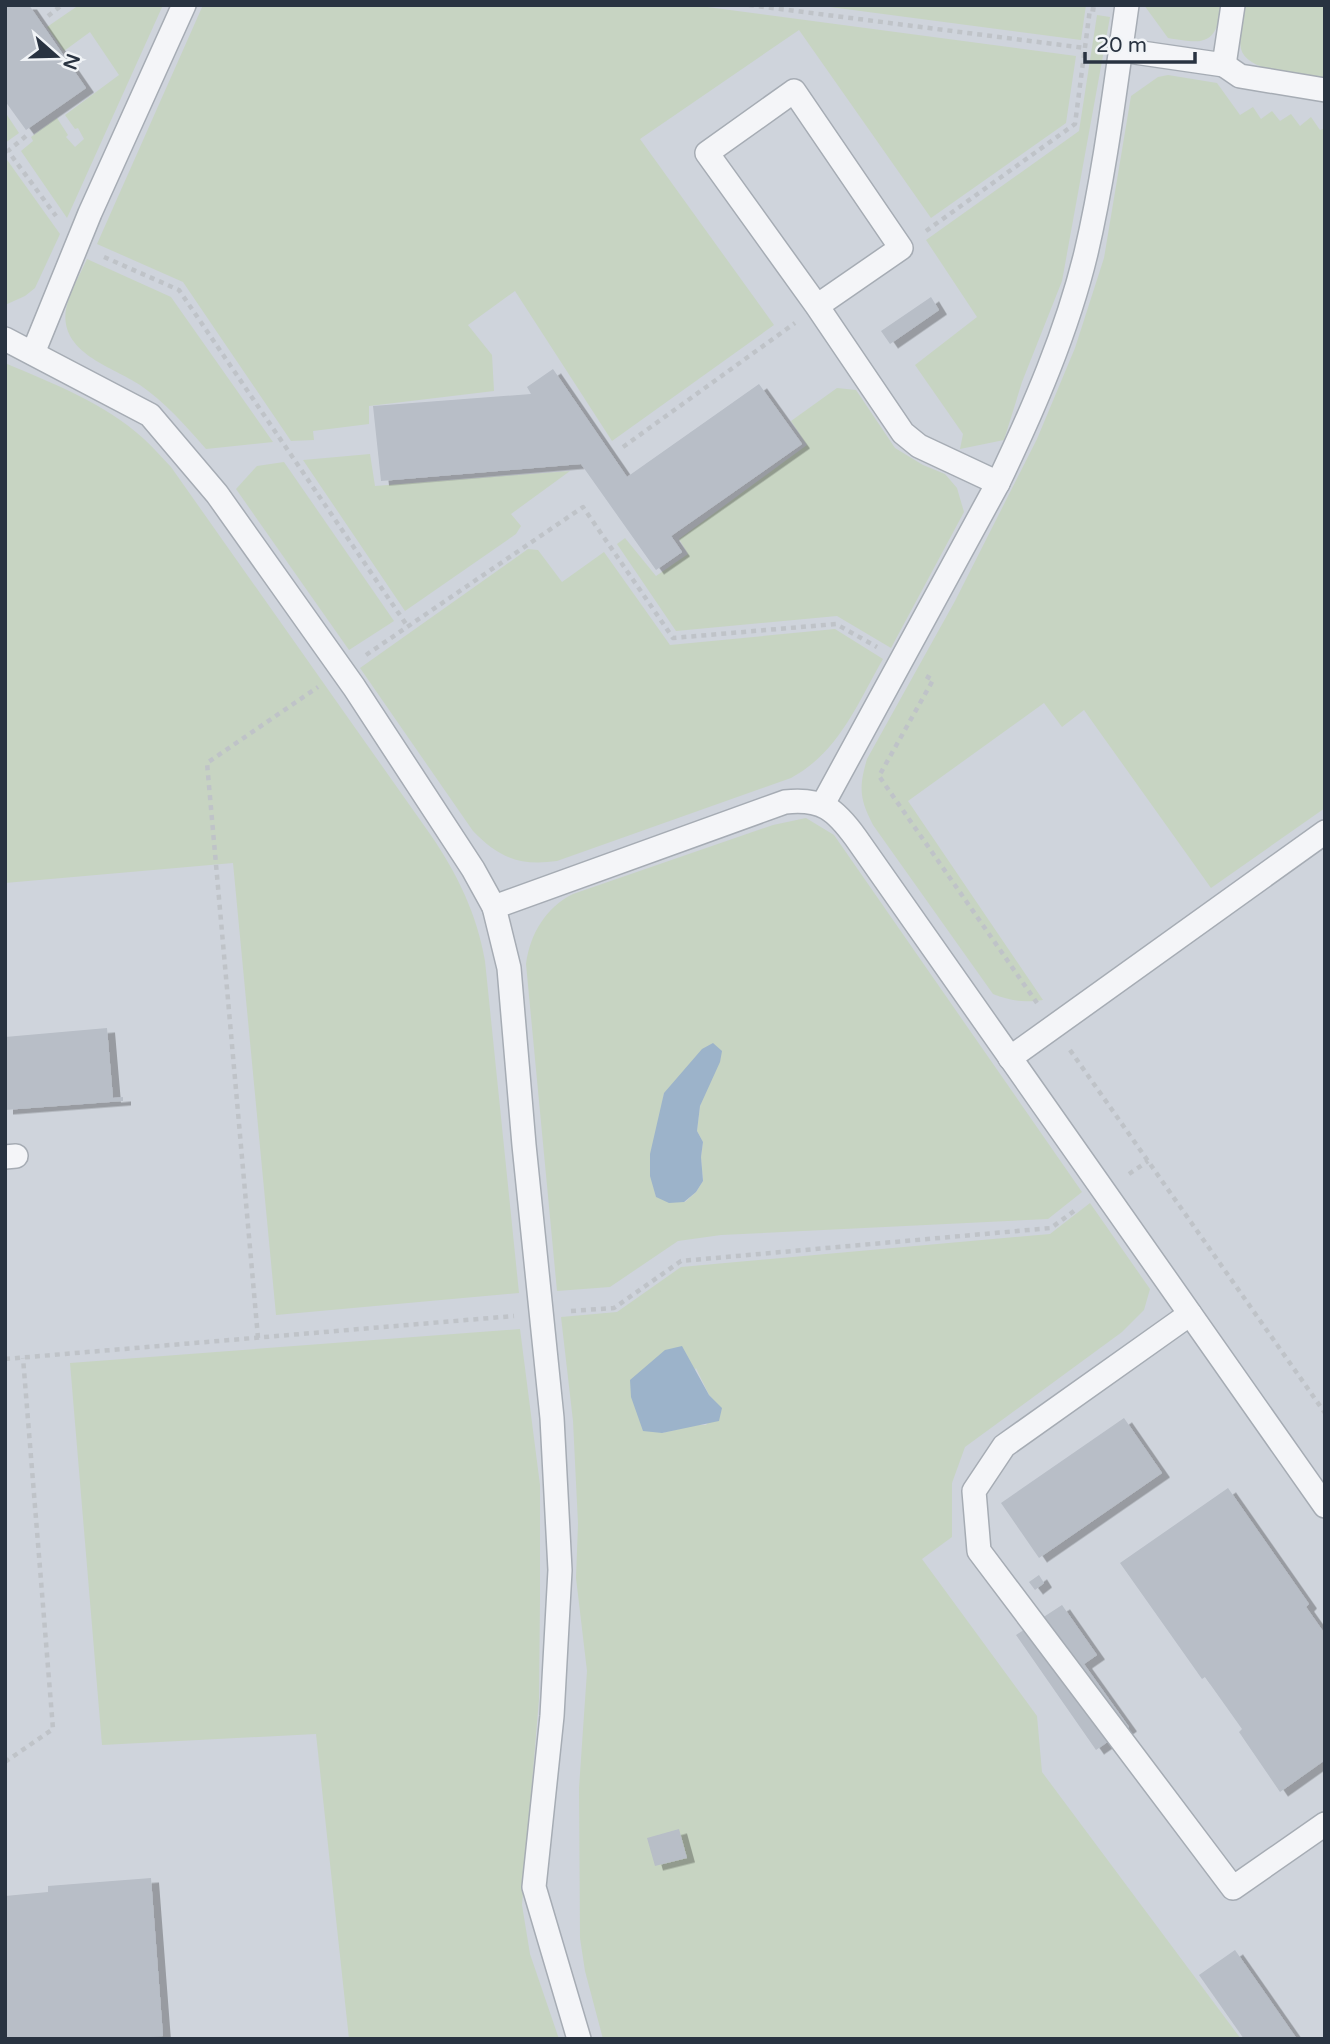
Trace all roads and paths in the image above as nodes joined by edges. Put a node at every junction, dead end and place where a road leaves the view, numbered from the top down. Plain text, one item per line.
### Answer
1 (62, 5) edge
2 (184, 5) edge
3 (749, 5) edge
4 (1233, 5) edge
5 (1126, 10) edge
6 (48, 16) dead end
7 (1085, 48) junction
8 (1121, 51) junction
9 (1224, 65) junction
10 (1325, 90) edge
11 (26, 136) dead end
12 (77, 245) junction
13 (901, 248) junction
14 (817, 306) junction
15 (5, 339) edge
16 (33, 353) junction
17 (623, 447) dead end
18 (999, 483) junction
19 (408, 627) junction
20 (901, 661) junction
21 (342, 671) junction
22 (823, 804) junction
23 (1325, 832) edge
24 (494, 907) junction
25 (1054, 1027) junction
26 (1010, 1058) junction
27 (1148, 1161) junction
28 (1103, 1191) junction
29 (540, 1314) junction
30 (1189, 1314) junction
31 (257, 1338) junction
32 (23, 1358) junction
33 (5, 1359) edge
34 (1325, 1413) edge
35 (1325, 1506) edge
36 (5, 1762) edge
37 (1325, 1824) edge
38 (579, 2039) edge

1 - 6 path
2 - 12 lane
3 - 7 path
4 - 9 lane
5 - 7 path
5 - 8 lane
7 - 13 path
8 - 9 lane
8 - 18 lane
9 - 10 lane
11 - 12 path
12 - 16 lane
12 - 19 path
13 - 14 lane
13 - 14 lane
14 - 17 path
14 - 18 lane
15 - 16 lane
16 - 21 lane
18 - 20 lane
19 - 20 path
19 - 21 path
20 - 22 lane
20 - 25 path
21 - 24 lane
21 - 31 path
22 - 24 lane
22 - 26 lane
23 - 25 lane
24 - 29 lane
25 - 26 lane
25 - 27 path
26 - 28 lane
27 - 28 path
27 - 34 path
28 - 29 path
28 - 30 lane
29 - 31 path
29 - 38 lane
30 - 35 lane
30 - 37 lane
31 - 32 path
32 - 33 path
32 - 36 path

